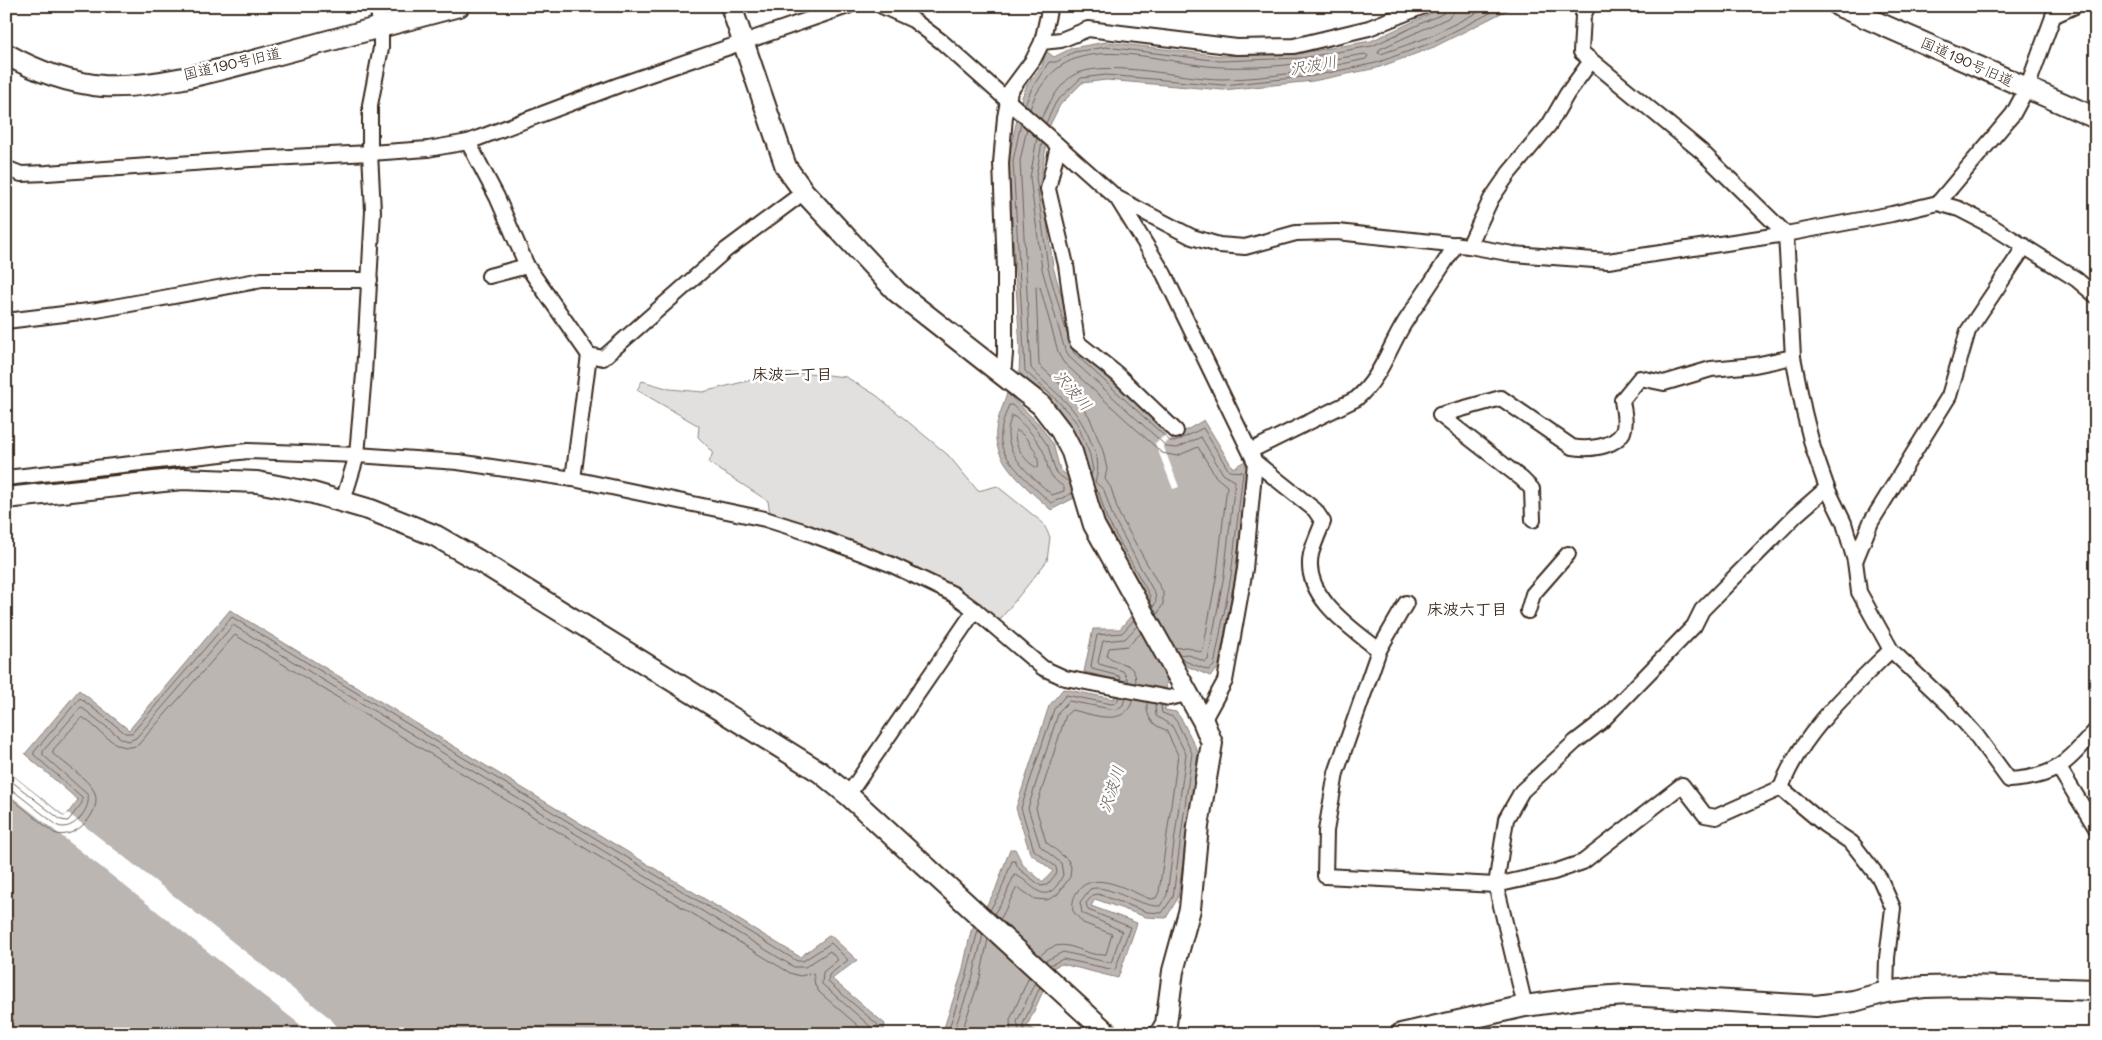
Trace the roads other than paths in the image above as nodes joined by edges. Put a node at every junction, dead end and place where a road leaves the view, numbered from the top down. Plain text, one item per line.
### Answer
1 (377, 6) edge
2 (459, 6) edge
3 (730, 6) edge
4 (848, 6) edge
5 (883, 6) edge
6 (1050, 6) edge
7 (1424, 6) edge
8 (1588, 6) edge
9 (1839, 6) edge
10 (2075, 6) edge
11 (2055, 11) edge
12 (381, 27) junction
13 (1050, 41) junction
14 (741, 42) junction
15 (6, 54) edge
16 (1591, 61) junction
17 (2027, 88) junction
18 (1010, 103) junction
19 (2096, 118) edge
20 (468, 142) junction
21 (1056, 144) junction
22 (370, 153) junction
23 (6, 168) edge
24 (804, 192) junction
25 (1117, 198) junction
26 (1938, 203) junction
27 (1786, 234) junction
28 (1462, 245) junction
29 (2025, 246) junction
30 (528, 266) junction
31 (489, 276) dead end
32 (370, 280) junction
33 (2096, 296) edge
34 (6, 321) edge
35 (589, 354) junction
36 (1793, 357) junction
37 (1002, 375) junction
38 (1176, 431) dead end
39 (357, 455) junction
40 (1253, 457) junction
41 (6, 478) edge
42 (574, 479) junction
43 (1826, 488) junction
44 (6, 498) edge
45 (343, 501) junction
46 (1534, 520) dead end
47 (1568, 554) dead end
48 (1855, 561) junction
49 (1406, 603) dead end
50 (975, 610) junction
51 (1528, 611) dead end
52 (1378, 650) junction
53 (1891, 650) junction
54 (1178, 696) junction
55 (1203, 721) junction
56 (2096, 730) edge
57 (2059, 768) junction
58 (1781, 788) junction
59 (848, 795) junction
60 (2096, 828) edge
61 (1496, 886) junction
62 (2096, 990) edge
63 (1886, 992) junction
64 (1525, 1006) junction
65 (1108, 1034) edge
66 (1160, 1034) edge
67 (1401, 1034) edge

1 - 12 street
2 - 12 street, 国道190号旧道
3 - 14 street
4 - 14 street
5 - 18 street
6 - 13 street
7 - 13 street
8 - 16 street
9 - 17 street, 国道190号旧道
10 - 11 street
11 - 17 street
12 - 15 street, 国道190号旧道
12 - 22 street
13 - 18 street
14 - 20 street
14 - 24 street
16 - 27 street
16 - 28 street
17 - 19 street, 国道190号旧道
17 - 26 street
18 - 21 street
18 - 37 street
20 - 22 street
20 - 30 street
21 - 25 street
21 - 38 street
22 - 23 street
22 - 32 street
24 - 35 street
24 - 37 street
25 - 28 street
25 - 40 street
26 - 27 street
26 - 29 street
27 - 28 street
27 - 36 street
28 - 40 street
29 - 33 street
29 - 48 street
30 - 31 street
30 - 35 street
32 - 34 street
32 - 39 street
35 - 42 street
36 - 43 street
36 - 46 street
37 - 54 street
39 - 41 street
39 - 42 street
39 - 45 street
40 - 52 street
40 - 55 street
42 - 50 street
43 - 48 street
43 - 61 street
44 - 45 street
45 - 59 street
47 - 51 street
48 - 53 street
49 - 52 street
50 - 54 street
50 - 59 street
52 - 61 street
53 - 57 street
53 - 58 street
54 - 55 street
55 - 66 street
56 - 57 street
57 - 60 street
58 - 61 street
58 - 63 street
59 - 65 street
61 - 64 street
62 - 63 street
63 - 64 street
64 - 67 street

